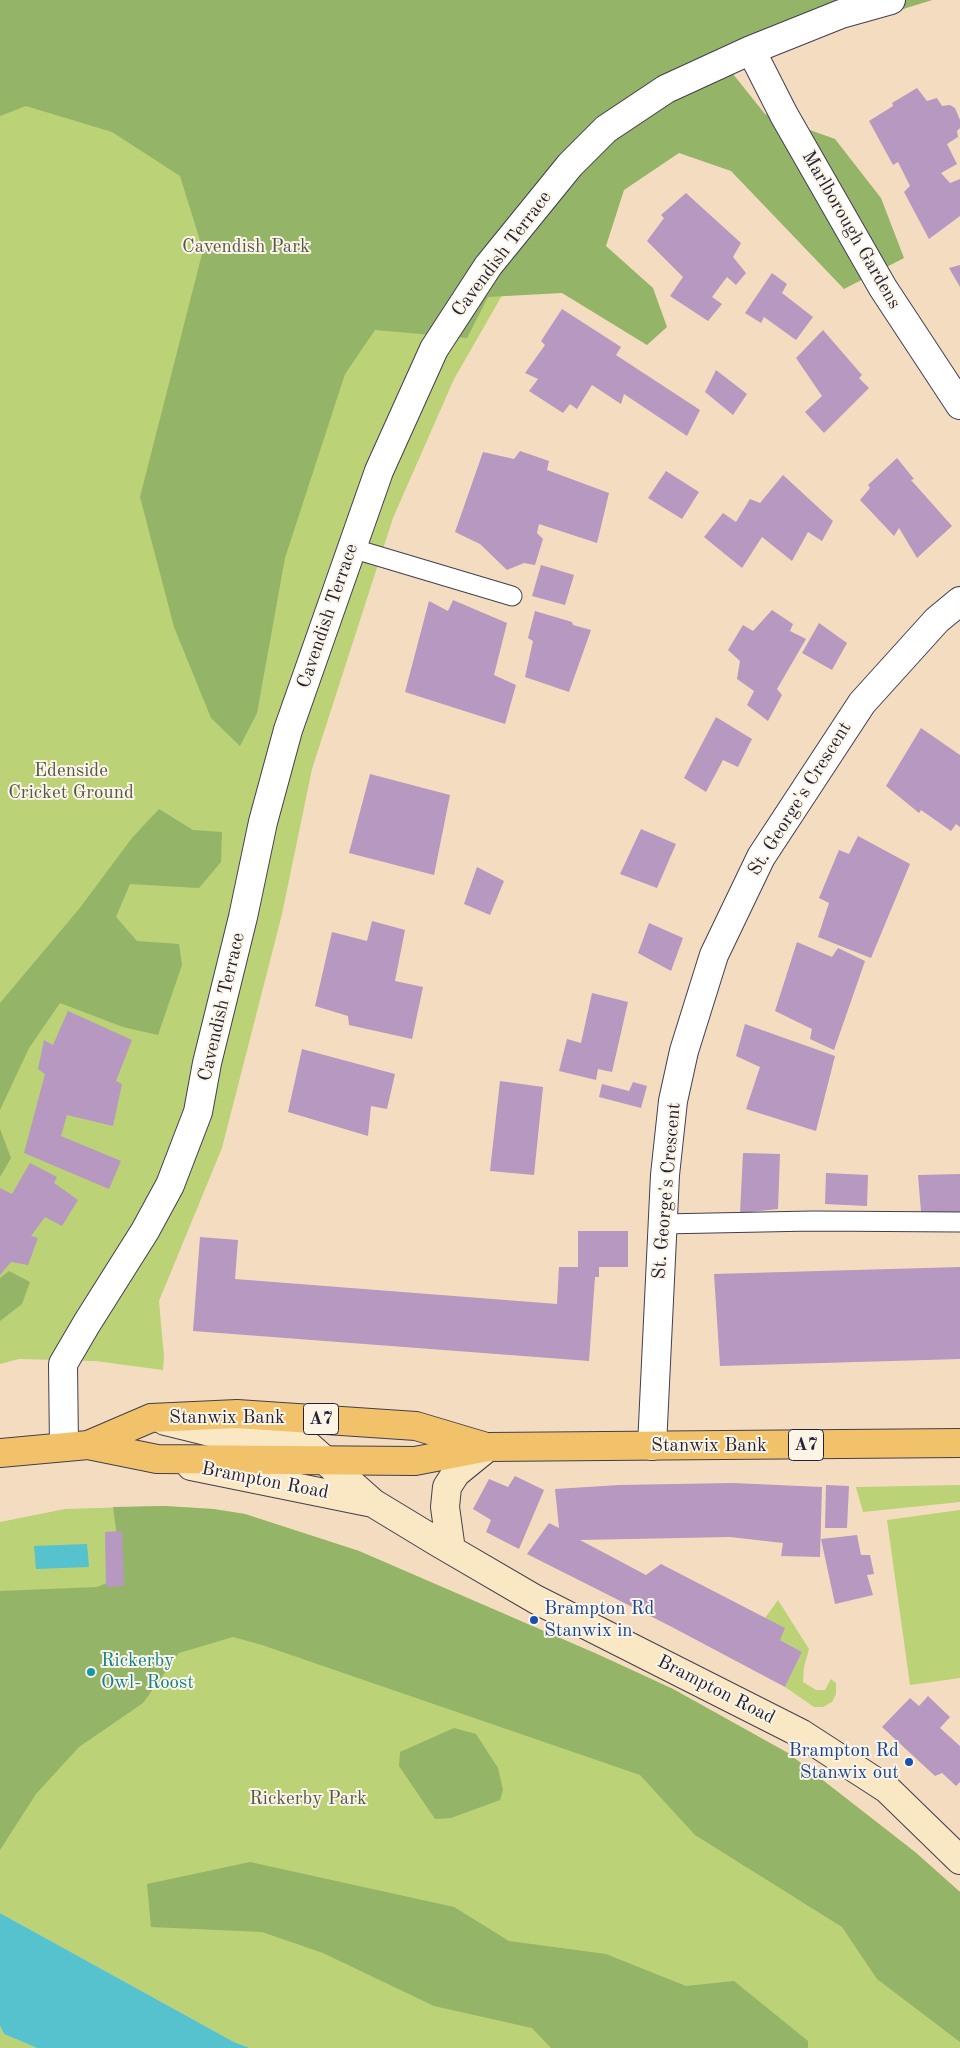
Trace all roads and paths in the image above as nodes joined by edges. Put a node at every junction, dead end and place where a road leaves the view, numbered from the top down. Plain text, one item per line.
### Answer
1 (891, 0) edge
2 (751, 50) junction
3 (960, 405) edge
4 (351, 548) junction
5 (512, 596) dead end
6 (960, 602) edge
7 (960, 1222) edge
8 (662, 1224) junction
9 (151, 1418) junction
10 (960, 1443) edge
11 (76, 1446) junction
12 (652, 1446) junction
13 (488, 1447) junction
14 (0, 1453) edge
15 (157, 1459) junction
16 (327, 1461) junction
17 (373, 1503) junction
18 (452, 1550) junction
19 (960, 1860) edge

1 - 2 street, Cavendish Terrace
2 - 3 street, Marlborough Gardens
2 - 4 street, Cavendish Terrace
4 - 5 lane
4 - 11 street, Cavendish Terrace
6 - 8 street, St. George's Crescent
7 - 8 lane
8 - 12 street, St. George's Crescent
9 - 11 main road, Stanwix Bank / A7
9 - 13 main road, Stanwix Bank / A7
9 - 16 main road, Brampton Road
10 - 12 main road, Stanwix Bank / A7
11 - 14 main road, Stanwix Bank / A7
11 - 15 main road, Stanwix Bank / A7
12 - 13 main road, Stanwix Bank / A7
13 - 16 main road, Stanwix Bank / A7
13 - 18 main road
15 - 16 main road, Stanwix Bank / A7
15 - 17 main road, Brampton Road
16 - 17 main road, Brampton Road
17 - 18 main road, Brampton Road
18 - 19 main road, Brampton Road

